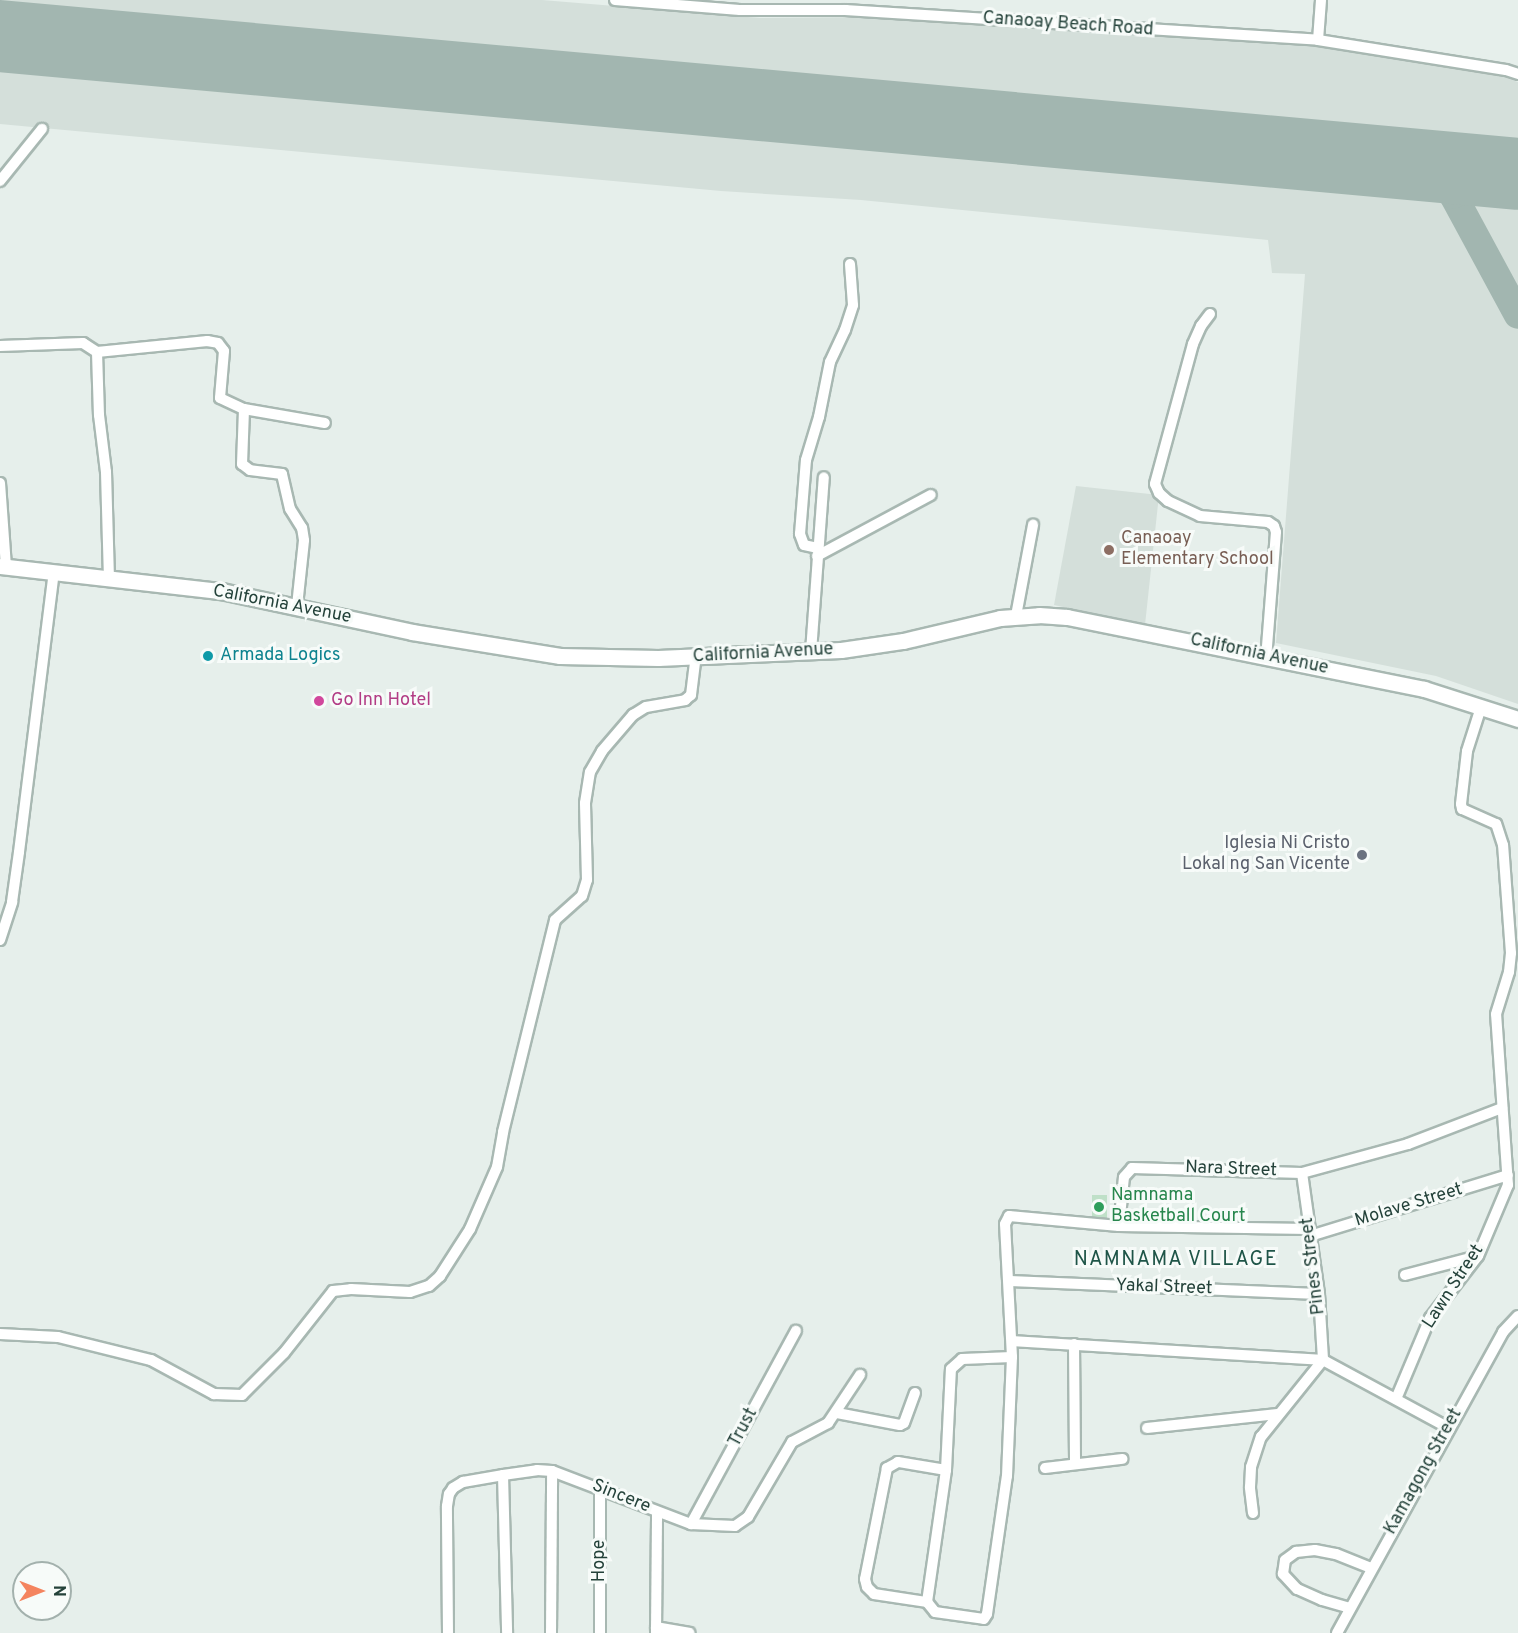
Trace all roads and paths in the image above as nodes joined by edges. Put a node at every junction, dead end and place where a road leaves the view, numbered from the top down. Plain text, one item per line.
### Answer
1 (615, 0) edge
2 (1322, 0) edge
3 (1318, 40) junction
4 (1518, 74) edge
5 (42, 129) dead end
6 (0, 181) edge
7 (850, 264) dead end
8 (1210, 314) dead end
9 (0, 346) edge
10 (97, 352) junction
11 (244, 409) junction
12 (325, 423) dead end
13 (824, 477) dead end
14 (0, 483) edge
15 (931, 495) dead end
16 (1033, 525) dead end
17 (817, 553) junction
18 (3, 567) edge
19 (54, 571) junction
20 (109, 577) junction
21 (297, 606) junction
22 (1016, 616) junction
23 (812, 652) junction
24 (696, 657) junction
25 (1266, 658) junction
26 (1480, 707) junction
27 (1518, 718) edge
28 (0, 940) edge
29 (1502, 1108) junction
30 (1302, 1173) junction
31 (1513, 1176) edge
32 (1119, 1226) junction
33 (1310, 1232) junction
34 (1478, 1256) junction
35 (1405, 1275) dead end
36 (1009, 1281) junction
37 (1318, 1294) junction
38 (1518, 1316) edge
39 (796, 1331) dead end
40 (0, 1334) edge
41 (1012, 1341) junction
42 (1074, 1344) junction
43 (1012, 1357) junction
44 (1323, 1360) junction
45 (860, 1375) dead end
46 (915, 1393) dead end
47 (1396, 1399) junction
48 (837, 1413) junction
49 (1277, 1414) junction
50 (1147, 1428) dead end
51 (1449, 1428) junction
52 (1122, 1459) dead end
53 (1075, 1463) junction
54 (1045, 1468) dead end
55 (946, 1470) junction
56 (552, 1471) junction
57 (503, 1475) junction
58 (600, 1489) junction
59 (657, 1512) junction
60 (1253, 1512) dead end
61 (691, 1524) junction
62 (1371, 1568) junction
63 (927, 1602) junction
64 (1350, 1608) junction
65 (656, 1630) edge
66 (448, 1633) edge
67 (507, 1633) edge
68 (551, 1633) edge
69 (600, 1633) edge
70 (689, 1633) edge
71 (1337, 1633) edge

1 - 3 street, Canaoay Beach Road
2 - 3 street
3 - 4 street, Canaoay Beach Road
5 - 6 street
7 - 17 street
8 - 25 street
9 - 10 street
10 - 11 street
10 - 20 street
11 - 12 street
11 - 21 street
13 - 17 street
14 - 18 street
15 - 17 street
16 - 22 street
17 - 23 street
18 - 19 street, California Avenue
19 - 20 street, California Avenue
19 - 28 street
20 - 21 street, California Avenue
21 - 24 street, California Avenue
22 - 23 street, California Avenue
22 - 25 street, California Avenue
23 - 24 street, California Avenue
24 - 40 street
25 - 26 street, California Avenue
26 - 27 street, California Avenue
26 - 29 street
29 - 30 street, Nara Street
29 - 31 street
30 - 32 street, Nara Street
30 - 33 street, Pines Street
31 - 33 street, Molave Street
31 - 34 street, Lawn Street
32 - 33 street, Molave Street
32 - 36 street
33 - 37 street, Pines Street
34 - 35 street
34 - 47 street, Lawn Street
36 - 37 street, Yakal Street
36 - 41 street
37 - 44 street, Pines Street
38 - 51 street, Kamagong Street
39 - 61 street, Trust
41 - 42 street
41 - 43 street
42 - 44 street
42 - 53 street
43 - 55 street
43 - 63 street
44 - 47 street
44 - 49 street
45 - 48 street, Sincere
46 - 48 street
47 - 51 street
48 - 61 street, Sincere
49 - 50 street
49 - 60 street
51 - 62 street, Kamagong Street
52 - 53 street
53 - 54 street
55 - 63 street
55 - 63 street
56 - 57 street, Sincere
56 - 58 street, Sincere
56 - 68 street
57 - 66 street, Sincere
57 - 67 street
58 - 59 street, Sincere
58 - 69 street, Hope
59 - 61 street, Sincere
59 - 65 street
62 - 64 street, Kamagong Street
62 - 64 street
64 - 71 street, Kamagong Street
65 - 70 street

